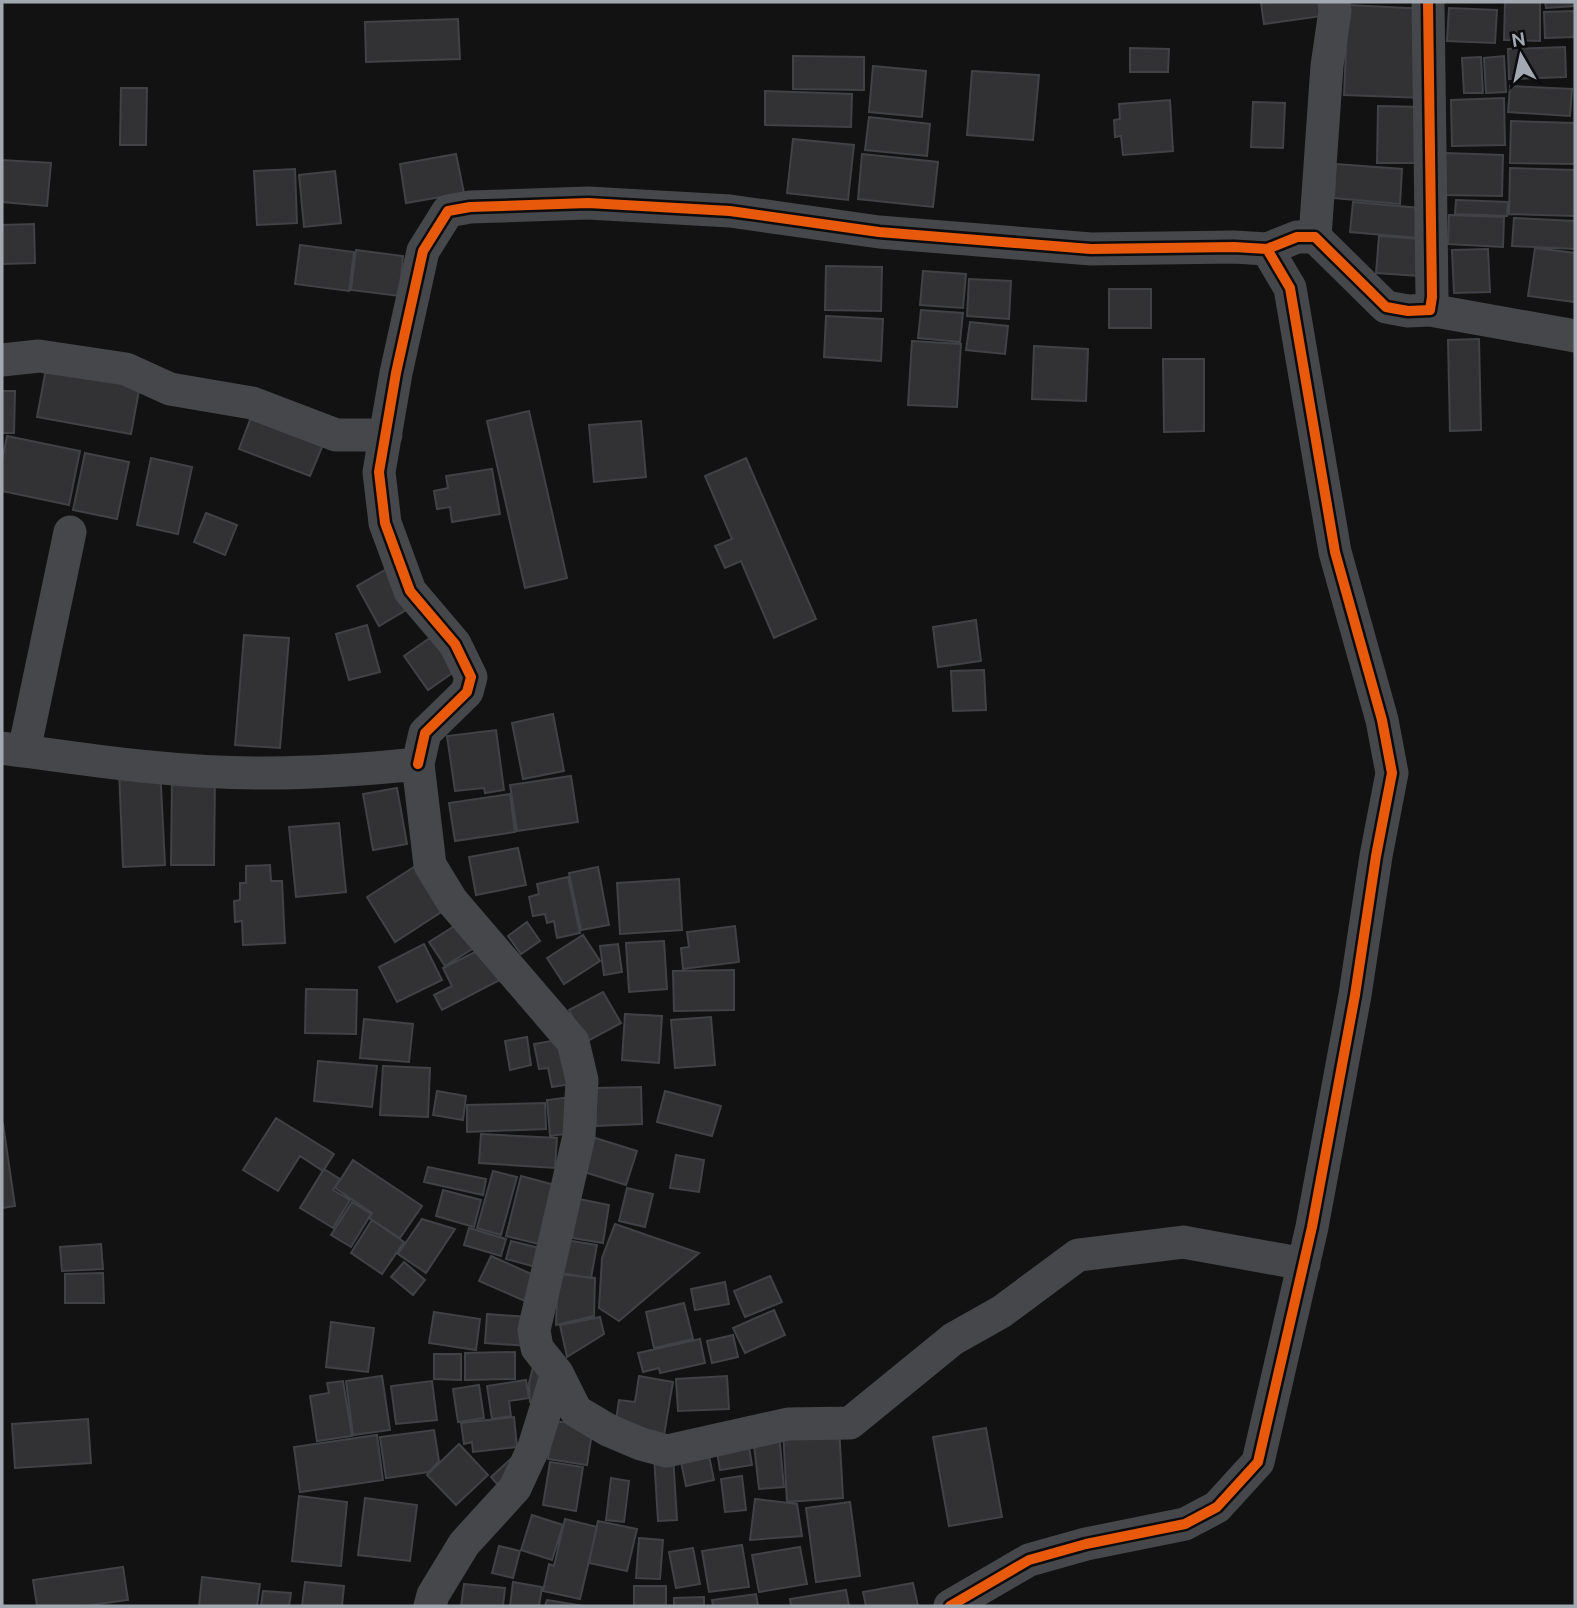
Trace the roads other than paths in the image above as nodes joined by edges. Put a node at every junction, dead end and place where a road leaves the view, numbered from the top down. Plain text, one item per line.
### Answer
1 (1334, 2) edge
2 (1428, 2) edge
3 (1315, 237) junction
4 (1266, 248) junction
5 (1430, 310) junction
6 (1575, 336) edge
7 (2, 360) edge
8 (386, 435) junction
9 (70, 532) dead end
10 (13, 749) edge
11 (418, 764) junction
12 (1304, 1264) junction
13 (557, 1373) junction
14 (430, 1606) edge
15 (950, 1606) edge

1 - 3 street
2 - 5 street
3 - 4 street
3 - 5 street
4 - 8 street
4 - 12 street
5 - 6 street
7 - 8 street
8 - 11 street
9 - 10 street
10 - 11 street
11 - 13 street
12 - 13 street
12 - 15 street
13 - 14 street

